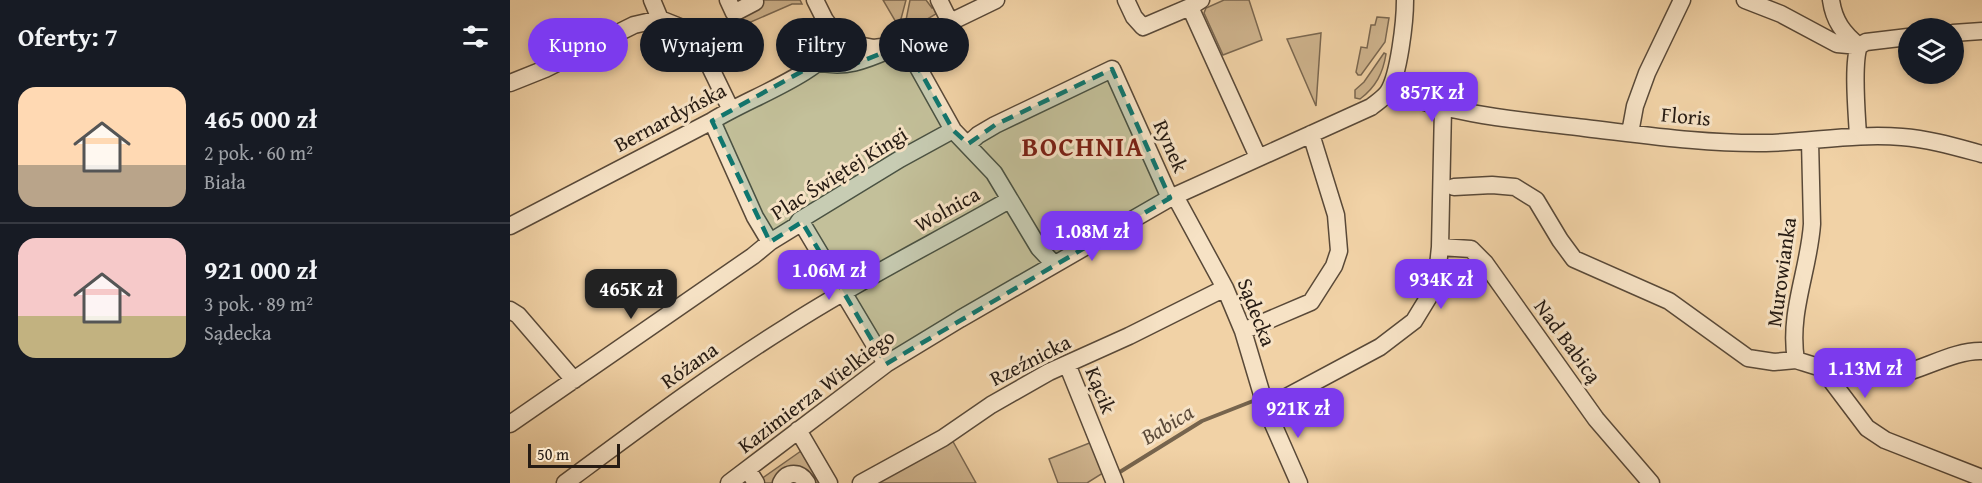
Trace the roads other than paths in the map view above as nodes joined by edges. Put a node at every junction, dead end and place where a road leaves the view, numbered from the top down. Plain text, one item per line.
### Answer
1 (652, 0) edge
2 (728, 0) edge
3 (815, 0) edge
4 (939, 0) edge
5 (996, 0) edge
6 (1126, 0) edge
7 (1405, 0) edge
8 (1682, 0) edge
9 (1746, 0) edge
10 (1831, 0) edge
11 (758, 1) edge
12 (1196, 3) edge
13 (659, 18) edge
14 (824, 18) edge
15 (948, 18) edge
16 (958, 18) edge
17 (640, 24) edge
18 (1982, 31) edge
19 (1964, 32) edge
20 (1898, 38) edge
21 (1859, 46) junction
22 (713, 72) edge
23 (803, 72) edge
24 (918, 72) edge
25 (510, 83) edge
26 (1389, 90) junction
27 (1443, 108) junction
28 (731, 110) junction
29 (712, 122) junction
30 (953, 130) junction
31 (1630, 133) junction
32 (1311, 134) junction
33 (1857, 136) junction
34 (1810, 141) junction
35 (968, 144) junction
36 (1982, 154) edge
37 (1258, 157) junction
38 (1454, 187) dead end
39 (1173, 197) junction
40 (1009, 200) junction
41 (800, 220) junction
42 (510, 226) edge
43 (770, 242) junction
44 (1440, 247) junction
45 (1054, 264) junction
46 (1225, 288) junction
47 (844, 292) junction
48 (510, 310) edge
49 (1243, 331) junction
50 (1982, 351) edge
51 (1796, 360) junction
52 (886, 364) junction
53 (1066, 364) junction
54 (1828, 370) junction
55 (574, 380) junction
56 (1266, 408) junction
57 (510, 424) edge
58 (798, 430) junction
59 (752, 476) edge
60 (1982, 478) edge
61 (565, 483) edge
62 (729, 483) edge
63 (781, 483) edge
64 (807, 483) edge
65 (829, 483) edge
66 (861, 483) edge
67 (1115, 483) edge
68 (1299, 483) edge
69 (1651, 483) edge

1 - 13 street
2 - 11 street
3 - 14 street
4 - 15 street
5 - 16 street
6 - 12 street
7 - 26 street
8 - 31 street
9 - 21 street
10 - 21 street
12 - 37 street
17 - 25 street
18 - 19 street
20 - 21 street
21 - 33 street
22 - 28 street
23 - 28 street, Bernardyńska
24 - 30 street
26 - 27 street, Floris
26 - 32 street
27 - 31 street, Floris
27 - 44 street
28 - 29 street, Bernardyńska
29 - 42 street, Bernardyńska
29 - 43 street, Plac Świętej Kingi
30 - 35 street
30 - 41 street, Plac Świętej Kingi
31 - 34 street, Floris
32 - 37 street
32 - 49 street
33 - 34 street, Floris
33 - 36 street, Floris
34 - 51 street, Murowianka
35 - 39 street, Rynek
35 - 40 street
37 - 39 street
38 - 51 street
39 - 45 street, Rynek
39 - 46 street, Sądecka
40 - 45 street
40 - 47 street, Wolnica
41 - 43 street, Plac Świętej Kingi
41 - 47 street
43 - 55 street
44 - 56 street
44 - 69 street, Nad Babicą
45 - 52 street, Kazimierza Wielkiego
46 - 49 street, Sądecka
46 - 53 street, Rzeźnicka
47 - 52 street
47 - 61 street, Różana
48 - 55 street
49 - 56 street, Sądecka
50 - 54 street
51 - 54 street
52 - 58 street, Kazimierza Wielkiego
53 - 66 street, Rzeźnicka
53 - 67 street, Kącik
54 - 60 street
55 - 57 street
56 - 68 street, Sądecka
58 - 59 street, Kazimierza Wielkiego
58 - 65 street
59 - 62 street, Kazimierza Wielkiego
63 - 64 street

